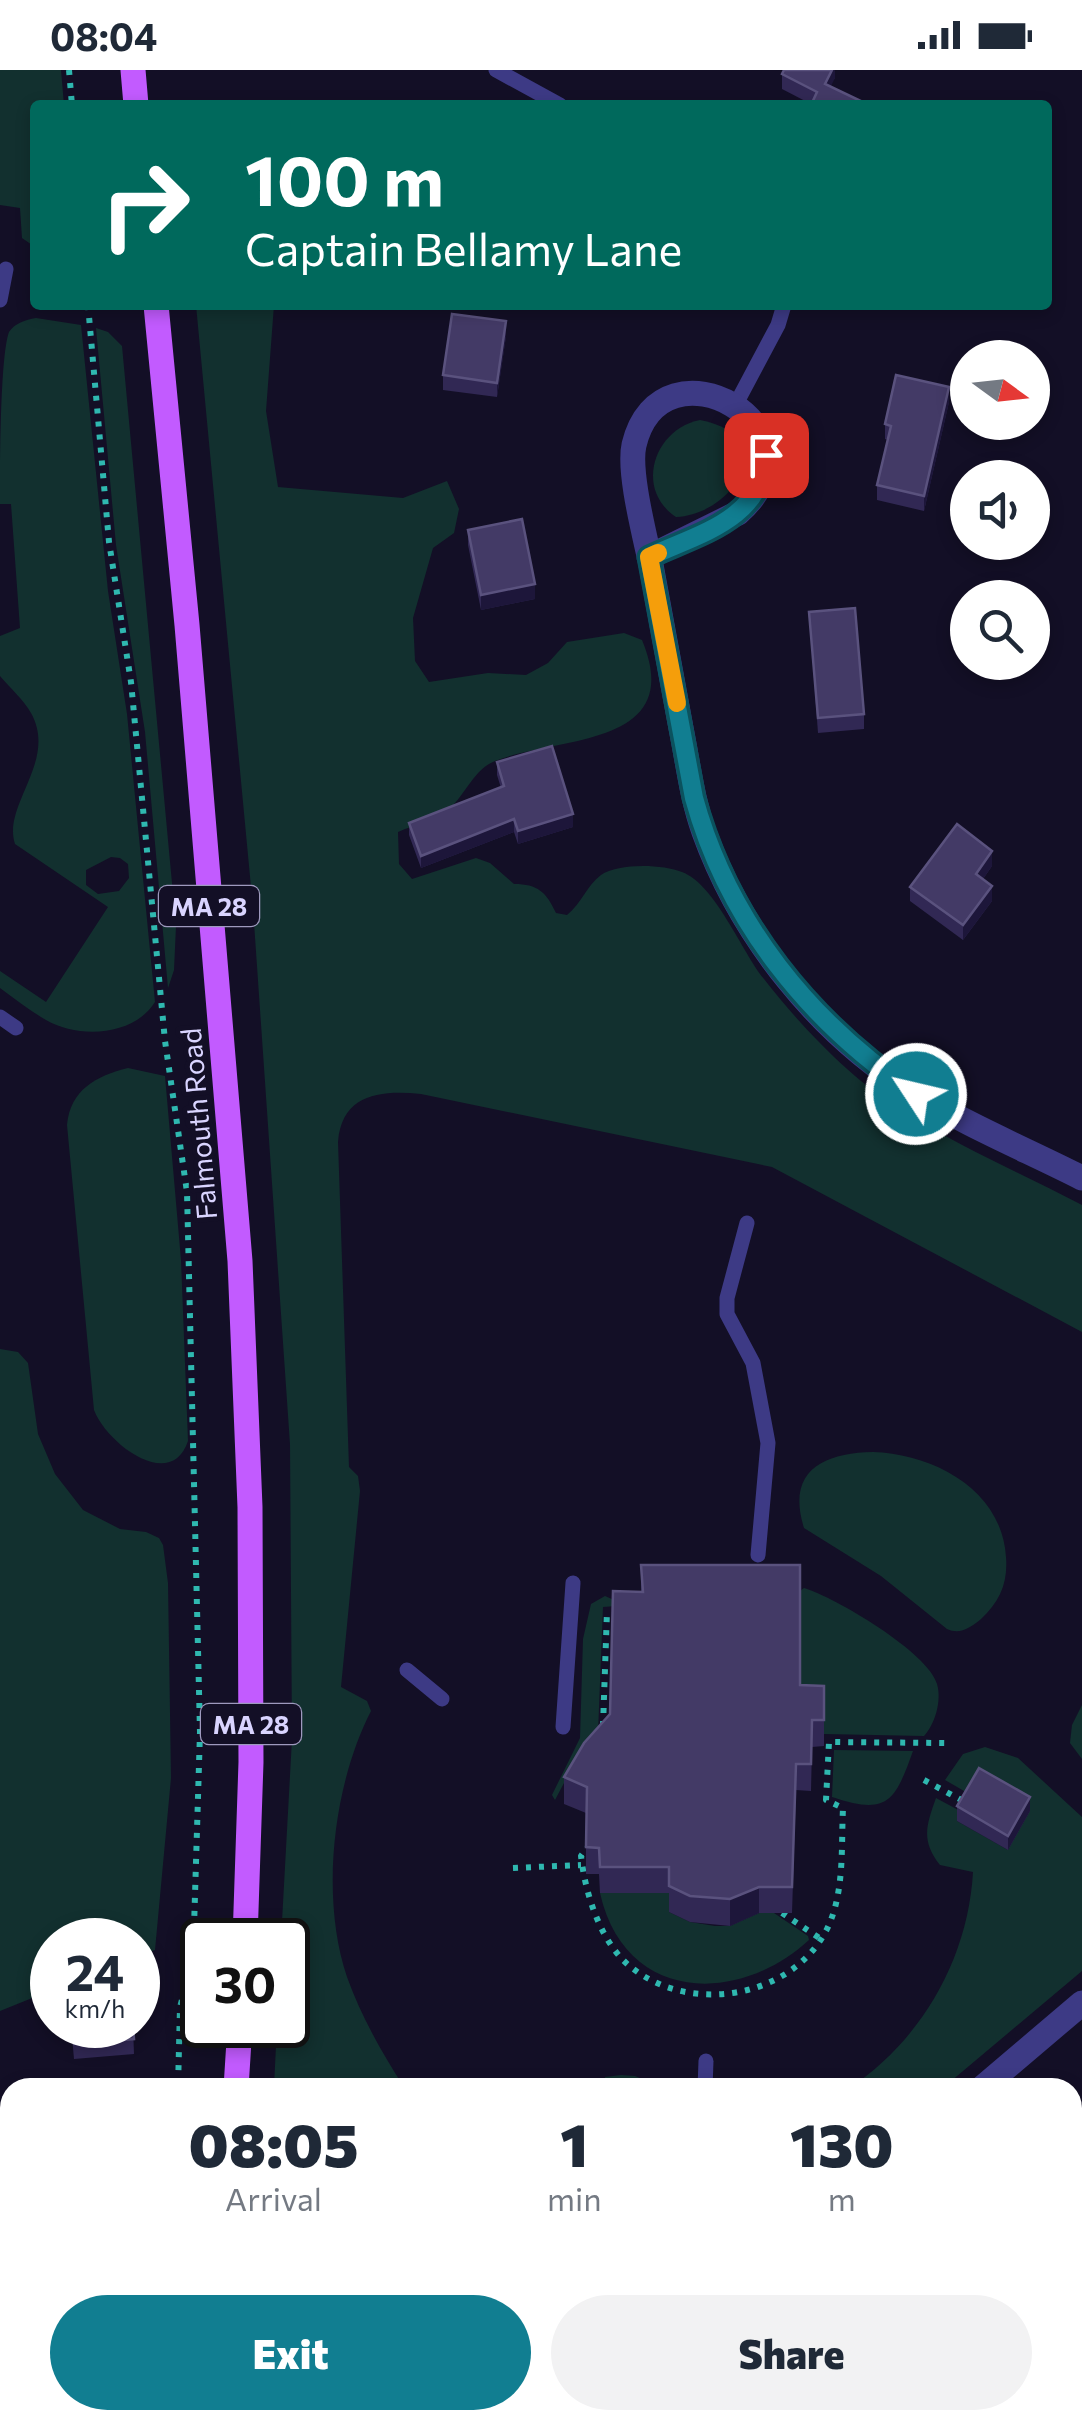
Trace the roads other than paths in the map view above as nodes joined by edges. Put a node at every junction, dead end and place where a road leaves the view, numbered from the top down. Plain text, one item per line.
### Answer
1 (133, 70) edge
2 (496, 70) edge
3 (136, 100) edge
4 (551, 100) edge
5 (6, 270) dead end
6 (0, 300) edge
7 (156, 310) edge
8 (782, 310) edge
9 (736, 404) junction
10 (649, 557) junction
11 (0, 1017) edge
12 (16, 1028) dead end
13 (1082, 1178) edge
14 (747, 1223) dead end
15 (758, 1555) dead end
16 (573, 1584) dead end
17 (407, 1670) dead end
18 (442, 1699) dead end
19 (564, 1727) dead end
20 (246, 1918) edge
21 (1082, 2003) edge
22 (239, 2048) edge
23 (706, 2061) dead end
24 (237, 2078) edge
25 (706, 2078) edge
26 (994, 2078) edge

1 - 3 main road
2 - 4 lane
5 - 6 lane
7 - 20 main road, Falmouth Road / MA 28
8 - 9 lane
9 - 10 street
9 - 10 street
10 - 13 street
11 - 12 lane
14 - 15 lane
16 - 19 lane
17 - 18 lane
21 - 26 street
22 - 24 main road
23 - 25 lane

